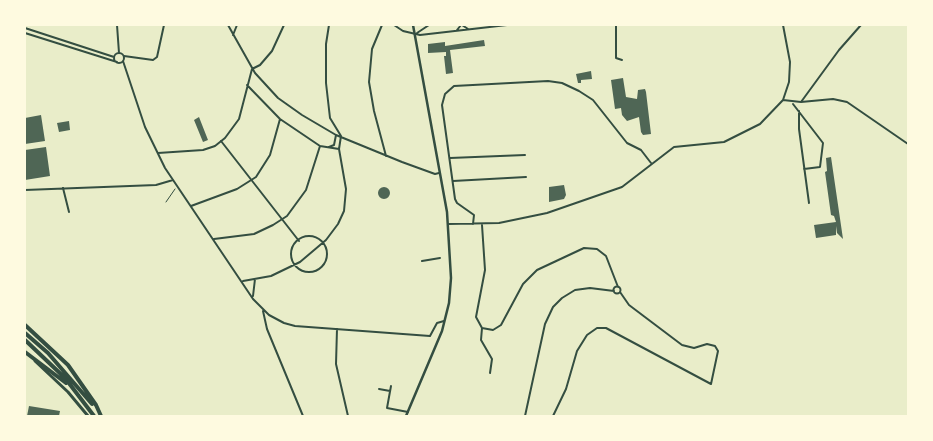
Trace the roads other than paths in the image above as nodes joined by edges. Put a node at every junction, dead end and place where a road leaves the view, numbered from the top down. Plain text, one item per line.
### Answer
1 (117, 25) edge
2 (160, 25) edge
3 (164, 25) edge
4 (228, 25) edge
5 (237, 25) edge
6 (284, 25) edge
7 (329, 25) edge
8 (382, 25) edge
9 (394, 25) edge
10 (413, 25) edge
11 (429, 25) edge
12 (461, 25) edge
13 (507, 25) edge
14 (616, 25) edge
15 (783, 25) edge
16 (861, 25) edge
17 (25, 28) edge
18 (470, 30) junction
19 (455, 31) junction
20 (25, 33) edge
21 (233, 34) junction
22 (414, 34) junction
23 (119, 53) junction
24 (124, 56) junction
25 (114, 57) junction
26 (622, 60) dead end
27 (123, 61) junction
28 (117, 62) junction
29 (252, 69) junction
30 (247, 85) junction
31 (783, 100) junction
32 (792, 102) junction
33 (801, 102) junction
34 (799, 111) junction
35 (280, 119) junction
36 (336, 135) junction
37 (341, 136) junction
38 (221, 141) junction
39 (908, 144) edge
40 (320, 146) junction
41 (329, 147) junction
42 (339, 149) junction
43 (157, 153) junction
44 (525, 155) dead end
45 (386, 156) junction
46 (450, 158) junction
47 (652, 164) junction
48 (804, 169) junction
49 (439, 174) junction
50 (526, 177) dead end
51 (173, 180) junction
52 (252, 180) junction
53 (453, 181) junction
54 (63, 188) junction
55 (25, 190) edge
56 (809, 203) dead end
57 (191, 206) junction
58 (69, 212) dead end
59 (283, 219) junction
60 (448, 224) junction
61 (473, 224) junction
62 (482, 224) junction
63 (214, 239) junction
64 (299, 241) junction
65 (324, 242) junction
66 (440, 258) dead end
67 (422, 261) dead end
68 (294, 266) junction
69 (255, 279) junction
70 (243, 281) junction
71 (618, 287) junction
72 (614, 291) junction
73 (620, 292) junction
74 (253, 298) junction
75 (262, 309) junction
76 (445, 321) junction
77 (25, 325) edge
78 (482, 328) junction
79 (337, 329) junction
80 (25, 334) edge
81 (25, 340) edge
82 (25, 352) edge
83 (490, 373) dead end
84 (390, 386) dead end
85 (379, 389) dead end
86 (390, 391) junction
87 (86, 405) junction
88 (407, 414) edge
89 (88, 416) edge
90 (94, 416) edge
91 (101, 416) edge
92 (303, 416) edge
93 (348, 416) edge
94 (525, 416) edge
95 (553, 416) edge

1 - 23 street
2 - 3 street
3 - 24 street
4 - 21 street
5 - 21 street
6 - 29 street
7 - 37 street
8 - 45 street
9 - 22 street
10 - 22 street
11 - 22 street
12 - 18 street
12 - 19 street
13 - 18 street
14 - 26 street
15 - 31 street
16 - 33 street
17 - 25 street
18 - 19 street
19 - 22 street
20 - 28 street
21 - 29 street
22 - 49 street
23 - 24 street
23 - 25 street
24 - 27 street
25 - 28 street
27 - 28 street
27 - 43 street
29 - 30 street
29 - 36 street
30 - 35 street
30 - 38 street
31 - 32 street
31 - 47 street
32 - 33 street
32 - 34 street
33 - 39 street
34 - 48 street
34 - 48 street
35 - 40 street
35 - 52 street
36 - 37 street
36 - 41 street
37 - 42 street
37 - 45 street
38 - 43 street
38 - 52 street
40 - 41 street
40 - 59 street
41 - 42 street
42 - 65 street
43 - 51 street
44 - 46 street
45 - 49 street
46 - 47 street
46 - 53 street
47 - 62 street
48 - 56 street
49 - 60 street
50 - 53 street
51 - 54 street
51 - 57 street
52 - 57 street
52 - 59 street
53 - 61 street
54 - 55 street
54 - 58 street
57 - 63 street
59 - 63 street
59 - 64 street
60 - 61 street
60 - 76 street
61 - 62 street
62 - 78 street
63 - 70 street
64 - 65 street
64 - 68 street
65 - 68 street
65 - 68 street
66 - 67 street
68 - 69 street
69 - 70 street
69 - 74 street
70 - 74 street
71 - 72 street
71 - 73 street
71 - 78 street
72 - 73 street
72 - 94 street
73 - 95 street
74 - 75 street
75 - 79 street
75 - 92 street
76 - 79 street
76 - 88 street
77 - 91 highway
78 - 83 street
79 - 93 street
80 - 91 highway
81 - 87 highway
82 - 87 highway
82 - 89 main road
84 - 86 street
85 - 86 street
86 - 88 street
87 - 90 highway

